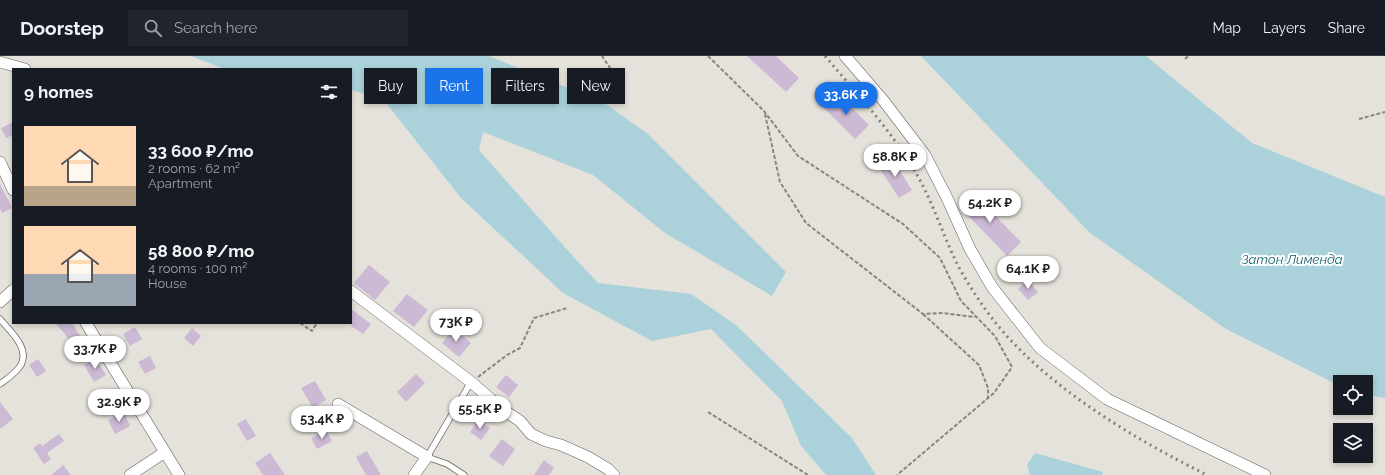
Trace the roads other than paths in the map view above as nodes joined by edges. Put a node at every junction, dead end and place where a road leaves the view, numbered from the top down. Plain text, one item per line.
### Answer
1 (845, 56) edge
2 (0, 62) edge
3 (21, 68) edge
4 (0, 162) edge
5 (12, 188) edge
6 (12, 291) edge
7 (352, 292) edge
8 (0, 302) edge
9 (0, 319) edge
10 (87, 324) edge
11 (471, 382) junction
12 (0, 384) edge
13 (338, 404) dead end
14 (165, 452) junction
15 (427, 457) junction
16 (130, 475) edge
17 (179, 475) edge
18 (414, 475) edge
19 (464, 475) edge
20 (614, 475) edge
21 (1265, 475) edge

1 - 21 street
2 - 3 street
4 - 5 street
6 - 8 street
7 - 11 street
9 - 12 lane
10 - 14 street
11 - 15 lane
11 - 20 street
13 - 15 street
14 - 16 street
14 - 17 street
15 - 18 street
15 - 19 lane

